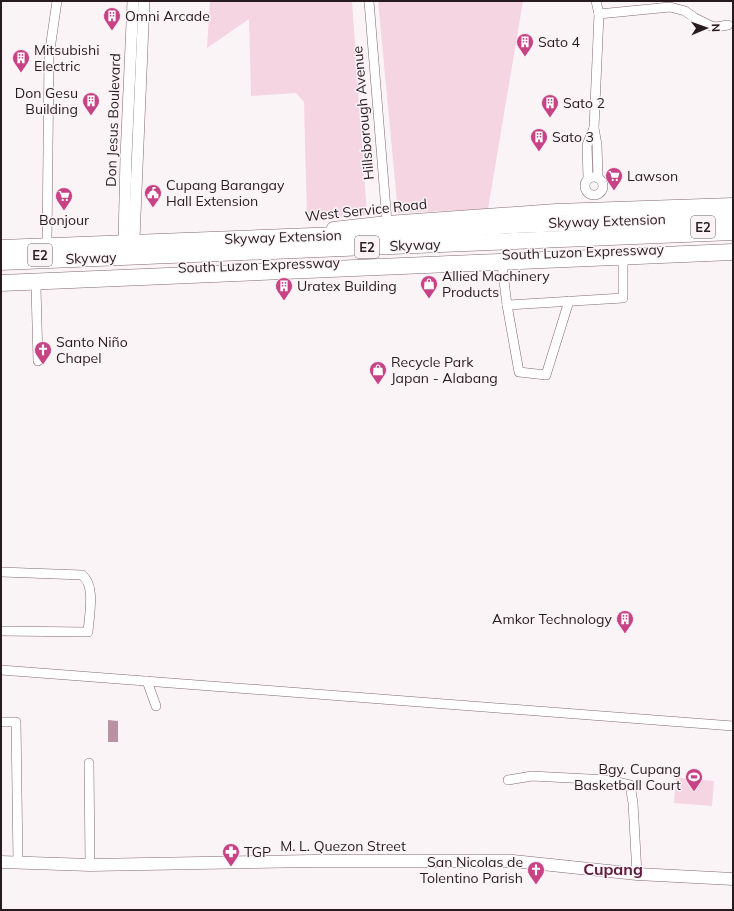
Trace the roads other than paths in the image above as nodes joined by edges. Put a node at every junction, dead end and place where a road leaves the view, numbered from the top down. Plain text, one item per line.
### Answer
1 (57, 1) edge
2 (133, 1) edge
3 (144, 1) edge
4 (369, 1) edge
5 (596, 1) edge
6 (599, 14) junction
7 (728, 24) dead end
8 (130, 68) junction
9 (141, 69) junction
10 (594, 128) junction
11 (588, 176) junction
12 (598, 178) junction
13 (594, 195) junction
14 (733, 204) edge
15 (595, 209) junction
16 (733, 217) edge
17 (387, 222) junction
18 (733, 225) edge
19 (733, 232) edge
20 (129, 239) junction
21 (733, 239) edge
22 (48, 242) junction
23 (1, 244) edge
24 (733, 246) edge
25 (1, 248) edge
26 (733, 252) edge
27 (1, 257) edge
28 (733, 259) edge
29 (623, 261) junction
30 (1, 262) edge
31 (502, 265) junction
32 (1, 268) edge
33 (1, 275) edge
34 (1, 283) edge
35 (36, 287) junction
36 (1, 288) edge
37 (569, 301) junction
38 (507, 305) junction
39 (38, 361) dead end
40 (1, 572) edge
41 (1, 630) edge
42 (1, 670) edge
43 (147, 681) junction
44 (156, 706) dead end
45 (1, 722) edge
46 (733, 726) edge
47 (89, 763) dead end
48 (508, 780) dead end
49 (1, 862) edge
50 (18, 862) junction
51 (90, 865) junction
52 (637, 874) junction
53 (733, 879) edge

1 - 22 street
2 - 8 street, Don Jesus Boulevard
3 - 9 street, Don Jesus Boulevard
4 - 17 street, Hillsborough Avenue
5 - 6 street
6 - 7 street
6 - 10 street
8 - 9 street
8 - 20 street, Don Jesus Boulevard
9 - 20 street, Don Jesus Boulevard
10 - 11 street
10 - 12 street
11 - 12 street
11 - 13 street
12 - 13 street
13 - 15 street
14 - 15 main road, West Service Road
15 - 17 main road, West Service Road
16 - 25 highway, Skyway Extension / E2
17 - 20 main road, West Service Road
18 - 27 highway, South Luzon Expressway / E2
19 - 30 highway, Skyway / E2
20 - 22 main road, West Service Road
21 - 32 highway, Skyway / E2
22 - 23 main road, West Service Road
24 - 33 highway, South Luzon Expressway / E2
26 - 34 highway, E2
28 - 29 main road
29 - 31 main road
29 - 37 street
31 - 35 main road
31 - 38 street
35 - 36 main road
35 - 39 street
37 - 38 street
37 - 38 street
40 - 41 street
42 - 43 street
43 - 44 street
43 - 46 street
45 - 50 street
47 - 51 street
48 - 52 street
49 - 50 main road, M. L. Quezon Street
50 - 51 main road, M. L. Quezon Street
51 - 52 main road, M. L. Quezon Street
52 - 53 main road, M. L. Quezon Street

